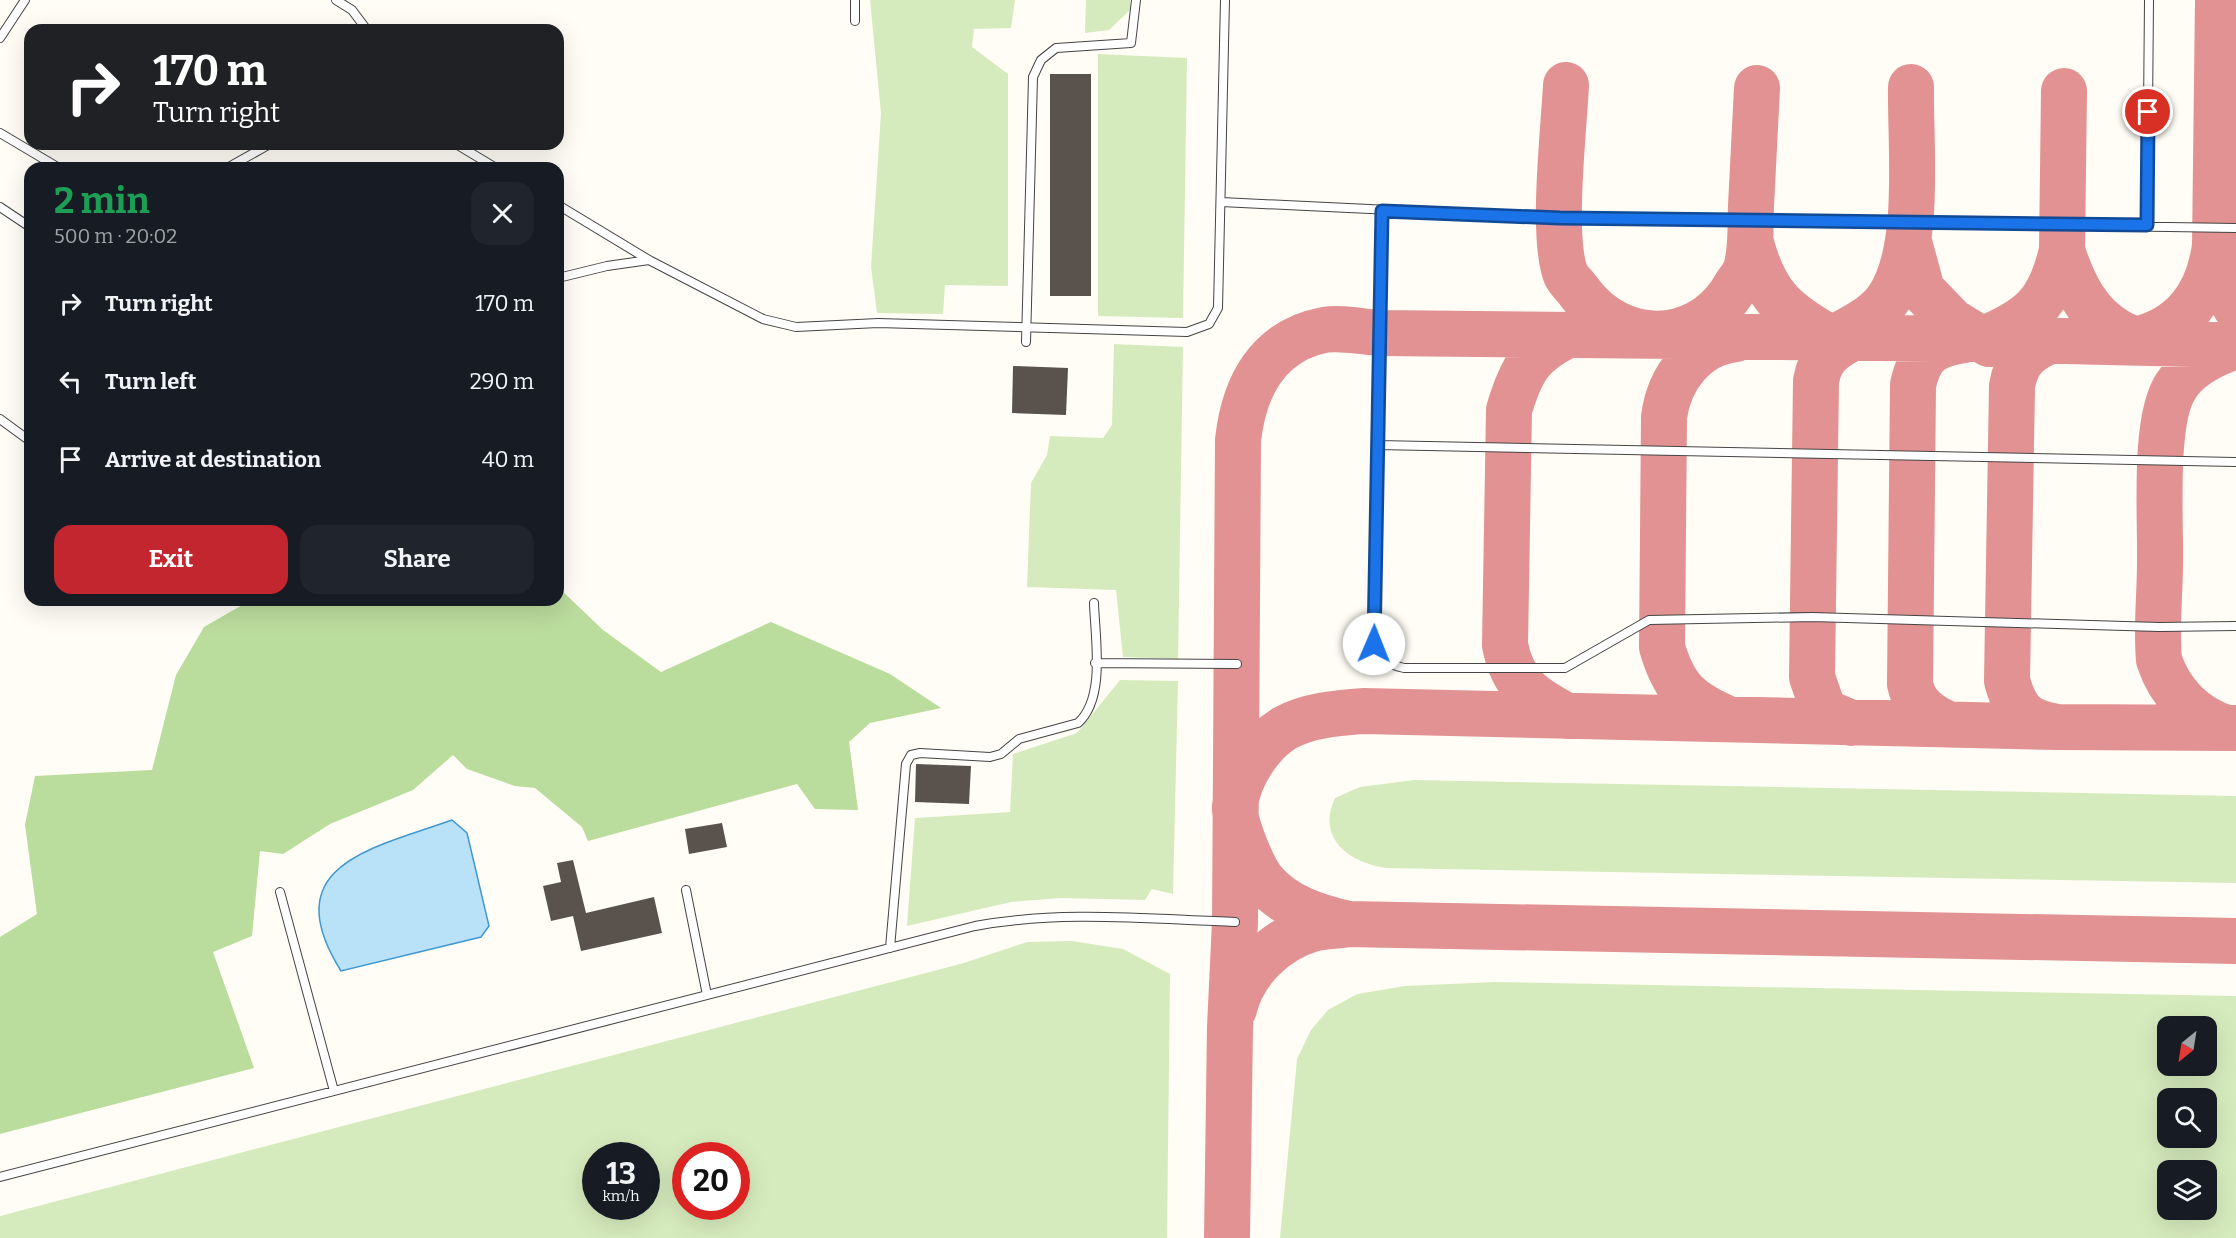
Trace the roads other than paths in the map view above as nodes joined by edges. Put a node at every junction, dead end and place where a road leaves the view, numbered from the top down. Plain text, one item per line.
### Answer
1 (25, 0) edge
2 (336, 0) edge
3 (855, 0) edge
4 (1136, 0) edge
5 (1225, 0) edge
6 (2150, 0) edge
7 (855, 21) dead end
8 (362, 24) edge
9 (0, 38) edge
10 (0, 133) edge
11 (24, 147) edge
12 (29, 150) edge
13 (259, 150) edge
14 (466, 150) edge
15 (49, 162) edge
16 (238, 162) edge
17 (486, 162) edge
18 (1221, 202) junction
19 (0, 207) edge
20 (564, 209) edge
21 (1382, 211) junction
22 (24, 223) edge
23 (2147, 225) junction
24 (2236, 228) edge
25 (649, 260) junction
26 (564, 277) edge
27 (1026, 326) junction
28 (1026, 342) dead end
29 (0, 419) edge
30 (24, 437) edge
31 (1378, 445) junction
32 (2236, 462) edge
33 (1094, 603) dead end
34 (2236, 627) edge
35 (1095, 663) junction
36 (1237, 664) dead end
37 (686, 890) dead end
38 (280, 892) dead end
39 (1235, 922) dead end
40 (890, 948) junction
41 (707, 995) junction
42 (334, 1091) junction
43 (0, 1177) edge

1 - 9 lane
2 - 8 lane
3 - 7 lane
4 - 27 lane
5 - 18 lane
6 - 23 lane
10 - 11 lane
12 - 15 lane
13 - 16 lane
14 - 17 lane
18 - 21 lane
18 - 27 lane
19 - 22 lane
20 - 25 lane
21 - 23 lane
21 - 31 lane
23 - 24 lane
25 - 26 lane
25 - 27 lane
27 - 28 lane
29 - 30 lane
31 - 32 lane
31 - 34 lane
33 - 35 lane
35 - 36 lane
35 - 40 lane
37 - 41 lane
38 - 42 lane
39 - 40 lane
40 - 41 lane
41 - 42 lane
42 - 43 lane

